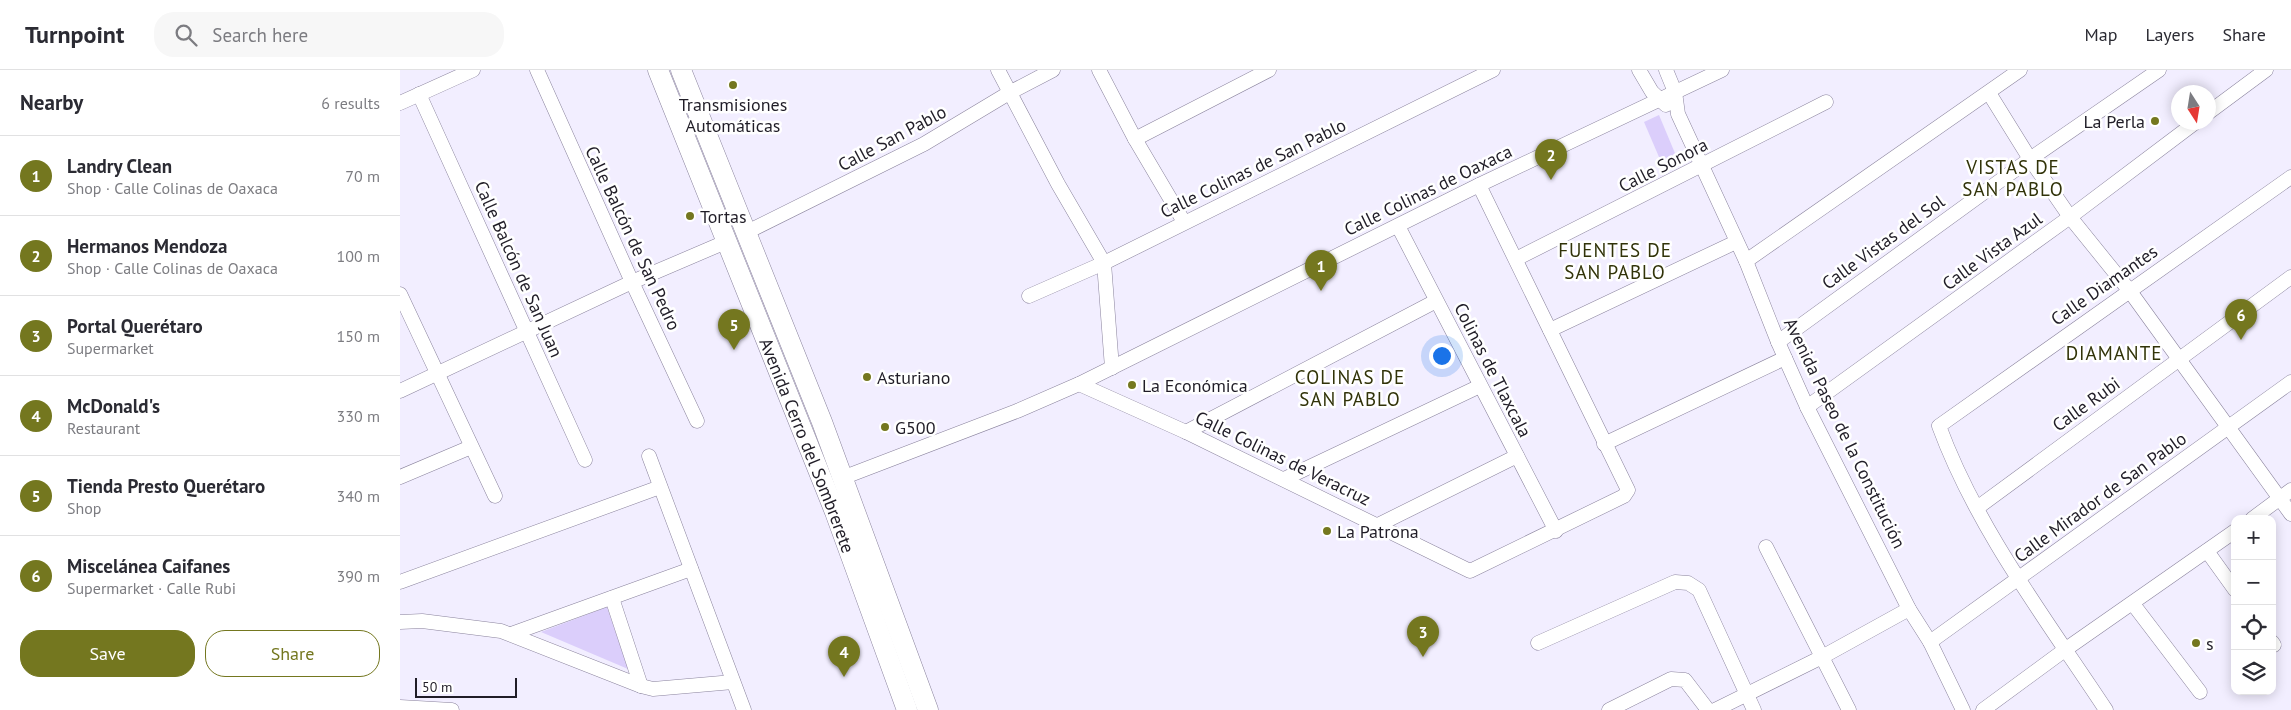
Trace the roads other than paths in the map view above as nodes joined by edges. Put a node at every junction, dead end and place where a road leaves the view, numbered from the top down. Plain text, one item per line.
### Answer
1 (472, 70) edge
2 (536, 70) edge
3 (658, 70) edge
4 (681, 70) edge
5 (998, 70) edge
6 (1053, 70) edge
7 (1099, 70) edge
8 (1269, 70) edge
9 (1493, 70) edge
10 (1639, 70) edge
11 (1666, 70) edge
12 (1722, 70) edge
13 (2020, 70) edge
14 (2159, 70) edge
15 (2266, 70) edge
16 (1675, 92) junction
17 (1009, 93) junction
18 (1989, 93) junction
19 (419, 94) junction
20 (1660, 100) junction
21 (1826, 102) dead end
22 (400, 103) edge
23 (2216, 107) edge
24 (1678, 114) junction
25 (2186, 130) edge
26 (1135, 139) junction
27 (2030, 159) junction
28 (1701, 167) junction
29 (2291, 176) edge
30 (1479, 185) junction
31 (2070, 218) junction
32 (1184, 222) junction
33 (1398, 226) junction
34 (737, 237) junction
35 (1736, 242) junction
36 (1516, 259) junction
37 (1746, 262) junction
38 (1104, 263) junction
39 (2291, 277) edge
40 (632, 282) junction
41 (2129, 290) junction
42 (400, 294) edge
43 (1028, 296) dead end
44 (1436, 301) junction
45 (1550, 330) junction
46 (527, 333) junction
47 (1778, 342) junction
48 (1785, 358) junction
49 (2178, 360) junction
50 (1112, 368) junction
51 (437, 373) junction
52 (2291, 382) edge
53 (1079, 384) junction
54 (1480, 386) junction
55 (400, 391) edge
56 (1807, 407) junction
57 (698, 420) dead end
58 (2229, 426) junction
59 (1186, 432) junction
60 (1604, 444) junction
61 (471, 447) junction
62 (649, 456) dead end
63 (1517, 456) junction
64 (585, 460) dead end
65 (400, 477) edge
66 (842, 478) junction
67 (1284, 480) junction
68 (660, 487) junction
69 (2286, 494) edge
70 (495, 496) dead end
71 (1977, 508) junction
72 (2291, 514) edge
73 (2257, 515) edge
74 (1378, 525) junction
75 (1556, 531) junction
76 (2231, 534) edge
77 (1766, 547) dead end
78 (2207, 551) junction
79 (691, 569) junction
80 (2019, 580) junction
81 (400, 582) edge
82 (2231, 584) edge
83 (612, 598) junction
84 (2133, 604) junction
85 (1909, 609) junction
86 (400, 622) edge
87 (511, 634) junction
88 (1930, 642) junction
89 (1538, 643) dead end
90 (2066, 649) junction
91 (1822, 657) junction
92 (733, 682) junction
93 (641, 686) junction
94 (2200, 692) dead end
95 (1747, 696) junction
96 (400, 707) edge
97 (452, 710) edge
98 (744, 710) edge
99 (907, 710) edge
100 (928, 710) edge
101 (1610, 710) edge
102 (1708, 710) edge
103 (1715, 710) edge
104 (1754, 710) edge
105 (1849, 710) edge
106 (1962, 710) edge
107 (1983, 710) edge
108 (2106, 710) edge

1 - 19 street
2 - 40 street, Calle Balcón de San Pedro
3 - 34 main road, Avenida Cerro del Sombrerete
4 - 34 main road, Avenida Cerro del Sombrerete
5 - 17 street
6 - 17 street, Calle San Pablo
7 - 26 street
8 - 26 street
9 - 32 street, Calle Colinas de San Pablo
10 - 20 street, Avenida Paseo de la Constitución
11 - 16 street, Avenida Paseo de la Constitución
12 - 16 street, Calle Colinas de Oaxaca
13 - 18 street
14 - 27 street, Calle Vistas del Sol
15 - 23 street
16 - 20 street, Calle Colinas de Oaxaca
16 - 24 street, Avenida Paseo de la Constitución
17 - 34 street, Calle San Pablo
17 - 38 street
18 - 27 street
18 - 37 street
19 - 22 street
19 - 46 street, Calle Balcón de San Juan
20 - 24 street, Avenida Paseo de la Constitución
20 - 30 street, Calle Colinas de Oaxaca
21 - 28 street, Calle Sonora
24 - 28 street, Avenida Paseo de la Constitución
25 - 31 street, Calle Vista Azul
26 - 32 street
27 - 31 street
27 - 47 street, Calle Vistas del Sol
28 - 35 street, Avenida Paseo de la Constitución
28 - 36 street, Calle Sonora
29 - 41 street, Calle Diamantes
30 - 33 street, Calle Colinas de Oaxaca
30 - 36 street
31 - 41 street
31 - 56 street, Calle Vista Azul
32 - 38 street, Calle Colinas de San Pablo
33 - 44 street, Colinas de Tlaxcala
33 - 50 street, Calle Colinas de Oaxaca
34 - 40 street, Calle San Pablo
34 - 66 main road, Avenida Cerro del Sombrerete
34 - 99 main road, Avenida Cerro del Sombrerete
35 - 37 street, Avenida Paseo de la Constitución
35 - 45 street
36 - 45 street
37 - 47 street, Avenida Paseo de la Constitución
38 - 43 street, Calle Colinas de San Pablo
38 - 50 street
39 - 49 street, Calle Rubi
40 - 46 street, Calle San Pablo
40 - 57 street, Calle Balcón de San Pedro
41 - 49 street
41 - 71 street, Calle Diamantes
42 - 51 street
44 - 54 street, Colinas de Tlaxcala
44 - 59 street
45 - 60 street
46 - 51 street, Calle San Pablo
46 - 64 street, Calle Balcón de San Juan
47 - 48 street, Avenida Paseo de la Constitución
48 - 56 street, Avenida Paseo de la Constitución
48 - 60 street
49 - 58 street
49 - 71 street, Calle Rubi
50 - 53 street, Calle Colinas de Oaxaca
51 - 55 street, Calle San Pablo
51 - 61 street
52 - 58 street, Calle Mirador de San Pablo
53 - 59 street, Calle Colinas de Veracruz
53 - 66 street, Calle Colinas de Oaxaca
54 - 63 street, Colinas de Tlaxcala
54 - 67 street
56 - 85 street, Avenida Paseo de la Constitución
58 - 69 street
58 - 80 street, Calle Mirador de San Pablo
59 - 67 street, Calle Colinas de Veracruz
60 - 75 street, Calle Colinas de Veracruz
61 - 65 street
61 - 70 street
62 - 68 street
63 - 74 street
63 - 75 street, Colinas de Tlaxcala
66 - 100 main road, Avenida Cerro del Sombrerete
67 - 74 street, Calle Colinas de Veracruz
68 - 79 street
68 - 81 street
69 - 72 street
69 - 73 street
71 - 80 street
74 - 75 street, Calle Colinas de Veracruz
76 - 78 street
77 - 91 street
78 - 82 street
78 - 84 street
79 - 83 street
79 - 92 street
80 - 88 street, Calle Mirador de San Pablo
80 - 90 street
83 - 87 street
83 - 93 street
84 - 90 street
84 - 94 street
85 - 88 street, Avenida Paseo de la Constitución
85 - 91 street
86 - 87 street
87 - 93 street
88 - 106 street, Avenida Paseo de la Constitución
89 - 95 street
90 - 107 street
90 - 108 street
91 - 95 street
91 - 105 street
92 - 93 street
92 - 98 street
95 - 103 street
95 - 104 street
96 - 97 street
101 - 102 street

